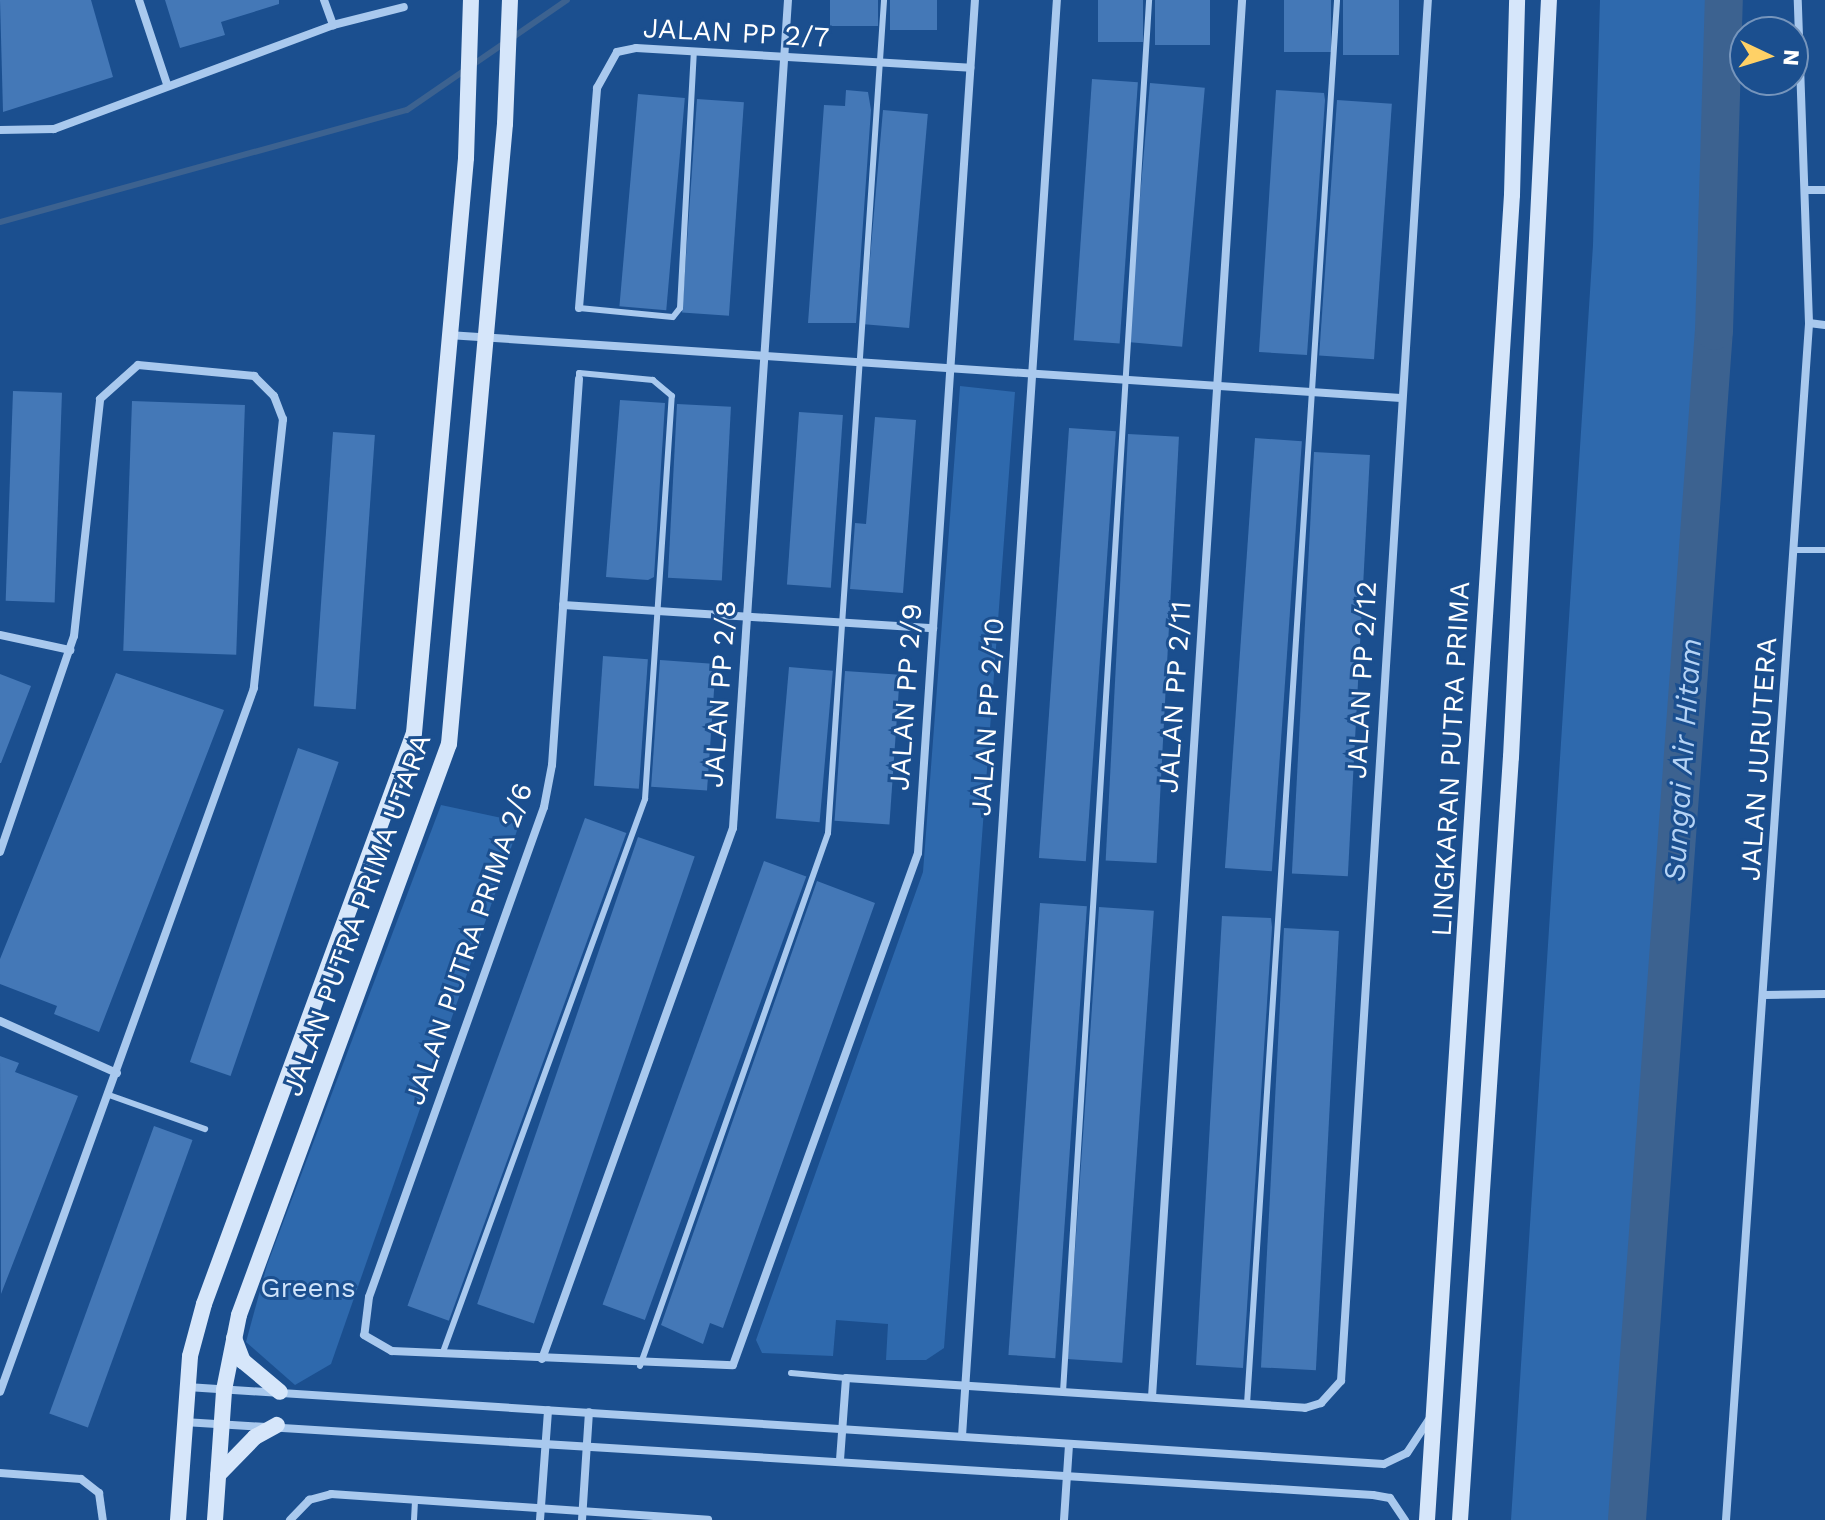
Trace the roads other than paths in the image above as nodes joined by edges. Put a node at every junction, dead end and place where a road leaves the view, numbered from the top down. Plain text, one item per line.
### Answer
1 (139, 0) edge
2 (324, 0) edge
3 (471, 0) edge
4 (788, 0) edge
5 (884, 0) edge
6 (975, 0) edge
7 (1057, 0) edge
8 (1149, 0) edge
9 (1242, 0) edge
10 (1337, 0) edge
11 (1428, 0) edge
12 (1517, 0) edge
13 (1549, 0) edge
14 (1798, 0) edge
15 (404, 7) dead end
16 (510, 7) edge
17 (333, 25) junction
18 (694, 52) junction
19 (784, 58) junction
20 (881, 63) junction
21 (970, 68) junction
22 (167, 84) junction
23 (2, 132) edge
24 (1807, 190) junction
25 (1825, 190) edge
26 (579, 308) joint
27 (1809, 323) junction
28 (1825, 325) edge
29 (447, 335) junction
30 (484, 338) junction
31 (764, 356) junction
32 (862, 363) junction
33 (951, 369) junction
34 (1032, 374) junction
35 (579, 379) joint
36 (1125, 380) junction
37 (1217, 386) junction
38 (1309, 392) junction
39 (1401, 398) junction
40 (1796, 550) junction
41 (1825, 550) edge
42 (563, 605) junction
43 (657, 611) junction
44 (747, 616) junction
45 (844, 622) junction
46 (933, 628) junction
47 (0, 635) edge
48 (70, 650) junction
49 (0, 852) edge
50 (1825, 994) edge
51 (1764, 995) junction
52 (0, 1021) edge
53 (117, 1073) junction
54 (109, 1095) junction
55 (205, 1129) dead end
56 (234, 1338) junction
57 (443, 1352) junction
58 (542, 1359) junction
59 (640, 1366) junction
60 (791, 1373) dead end
61 (846, 1378) junction
62 (187, 1387) junction
63 (966, 1387) junction
64 (224, 1390) junction
65 (0, 1392) edge
66 (280, 1392) junction
67 (1063, 1392) junction
68 (1152, 1397) junction
69 (1247, 1404) junction
70 (548, 1410) junction
71 (1434, 1410) junction
72 (589, 1412) junction
73 (183, 1422) junction
74 (221, 1424) junction
75 (277, 1425) junction
76 (842, 1427) junction
77 (962, 1436) junction
78 (546, 1442) junction
79 (1069, 1444) junction
80 (587, 1445) junction
81 (840, 1460) junction
82 (0, 1473) edge
83 (218, 1476) junction
84 (1067, 1476) junction
85 (415, 1500) junction
86 (541, 1509) junction
87 (582, 1516) edge
88 (103, 1520) edge
89 (178, 1520) edge
90 (215, 1520) edge
91 (290, 1520) edge
92 (414, 1520) edge
93 (540, 1520) edge
94 (705, 1520) edge
95 (1064, 1520) edge
96 (1405, 1520) edge
97 (1427, 1520) edge
98 (1460, 1520) edge
99 (1726, 1520) edge

1 - 22 street
2 - 17 street
3 - 29 main road, JALAN PUTRA PRIMA UTARA
4 - 19 street, JALAN PP 2/8
5 - 20 lane
6 - 21 street, JALAN PP 2/9
7 - 34 street, JALAN PP 2/10
8 - 36 lane
9 - 37 street, JALAN PP 2/11
10 - 38 lane
11 - 39 street, JALAN PP 2/12
12 - 71 main road, LINGKARAN PUTRA PRIMA
13 - 98 main road, LINGKARAN PUTRA PRIMA
14 - 24 street, JALAN JURUTERA
15 - 17 street
16 - 30 main road, JALAN PUTRA PRIMA UTARA
17 - 22 street
18 - 19 street, JALAN PP 2/7
18 - 26 street, JALAN PP 2/7
18 - 26 lane
19 - 20 street, JALAN PP 2/7
19 - 31 street, JALAN PP 2/8
20 - 21 street, JALAN PP 2/7
20 - 32 lane
21 - 33 street, JALAN PP 2/9
22 - 23 street
24 - 25 street
24 - 27 street, JALAN JURUTERA
27 - 28 street
27 - 40 street, JALAN JURUTERA
29 - 30 street
29 - 62 main road, JALAN PUTRA PRIMA UTARA
30 - 31 street
30 - 56 main road, JALAN PUTRA PRIMA UTARA
31 - 32 street
31 - 44 street, JALAN PP 2/8
32 - 33 street
32 - 45 lane
33 - 34 street
33 - 46 street, JALAN PP 2/9
34 - 36 street
34 - 63 street, JALAN PP 2/10
35 - 42 street, JALAN PUTRA PRIMA 2/6
35 - 43 lane
36 - 37 street
36 - 67 lane
37 - 38 street
37 - 68 street, JALAN PP 2/11
38 - 39 street
38 - 69 lane
39 - 69 street, JALAN PP 2/12
40 - 41 lane
40 - 51 street, JALAN JURUTERA
42 - 43 street
42 - 57 street, JALAN PUTRA PRIMA 2/6
43 - 44 street
43 - 57 lane
44 - 45 street
44 - 58 street, JALAN PP 2/8
45 - 46 street
45 - 59 lane
46 - 59 street, JALAN PP 2/9
47 - 48 street
48 - 49 street
48 - 53 street
50 - 51 street
51 - 99 street, JALAN JURUTERA
52 - 53 street
53 - 54 street
54 - 55 lane
54 - 65 street
56 - 64 main road, JALAN PUTRA PRIMA UTARA
56 - 66 main road
57 - 58 street
58 - 59 street
60 - 61 lane
61 - 63 street
61 - 76 street
62 - 64 street
62 - 73 main road, JALAN PUTRA PRIMA UTARA
63 - 67 street
63 - 77 street, JALAN PP 2/10
64 - 66 street
64 - 74 main road, JALAN PUTRA PRIMA UTARA
66 - 70 street
67 - 68 street
68 - 69 street
70 - 72 street
70 - 78 street
71 - 79 street
71 - 97 main road, LINGKARAN PUTRA PRIMA
72 - 76 street
72 - 80 street
73 - 74 street
73 - 89 main road, JALAN PUTRA PRIMA UTARA
74 - 75 street
74 - 83 main road, JALAN PUTRA PRIMA UTARA
75 - 78 street
75 - 83 main road
76 - 77 street
76 - 81 street
77 - 79 street
78 - 80 street
78 - 86 street
79 - 84 street
80 - 81 street
80 - 87 street
81 - 84 street
82 - 88 street
83 - 90 main road, JALAN PUTRA PRIMA UTARA
84 - 95 street
84 - 96 street
85 - 86 street
85 - 91 street
85 - 92 lane
86 - 87 street
86 - 93 street
87 - 94 street

